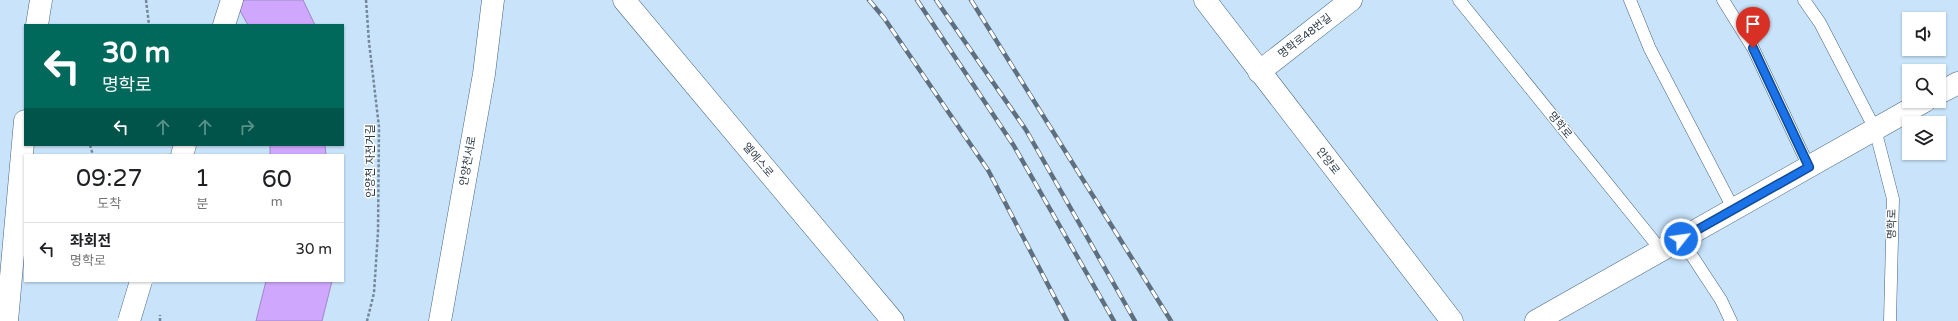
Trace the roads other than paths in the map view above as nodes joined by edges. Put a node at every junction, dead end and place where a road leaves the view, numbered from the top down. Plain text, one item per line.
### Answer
1 (41, 0) edge
2 (232, 0) edge
3 (493, 0) edge
4 (624, 0) edge
5 (1206, 0) edge
6 (1351, 0) edge
7 (1460, 0) edge
8 (1630, 0) edge
9 (1723, 0) edge
10 (1804, 0) edge
11 (38, 24) edge
12 (224, 24) edge
13 (1259, 72) junction
14 (1958, 83) edge
15 (1946, 89) edge
16 (1912, 108) edge
17 (1875, 129) junction
18 (24, 132) edge
19 (1809, 167) junction
20 (1734, 210) junction
21 (1681, 239) junction
22 (1661, 250) junction
23 (141, 282) edge
24 (7, 321) edge
25 (128, 321) edge
26 (440, 321) edge
27 (893, 321) edge
28 (1452, 321) edge
29 (1536, 321) edge
30 (1731, 321) edge
31 (1890, 321) edge

1 - 11 street
2 - 12 street
3 - 26 street, 안양천서로
4 - 27 street, 엘에스로
5 - 13 street, 안양로
6 - 13 street, 명학로48번길
7 - 22 lane, 명학로
8 - 20 lane
9 - 19 lane
10 - 17 lane, 명학로
13 - 28 street, 안양로
14 - 15 street
16 - 17 street
17 - 19 street
17 - 31 lane, 명학로
18 - 24 street
19 - 20 street
20 - 21 street
21 - 22 street
21 - 30 lane
22 - 29 street
23 - 25 street, bridge

